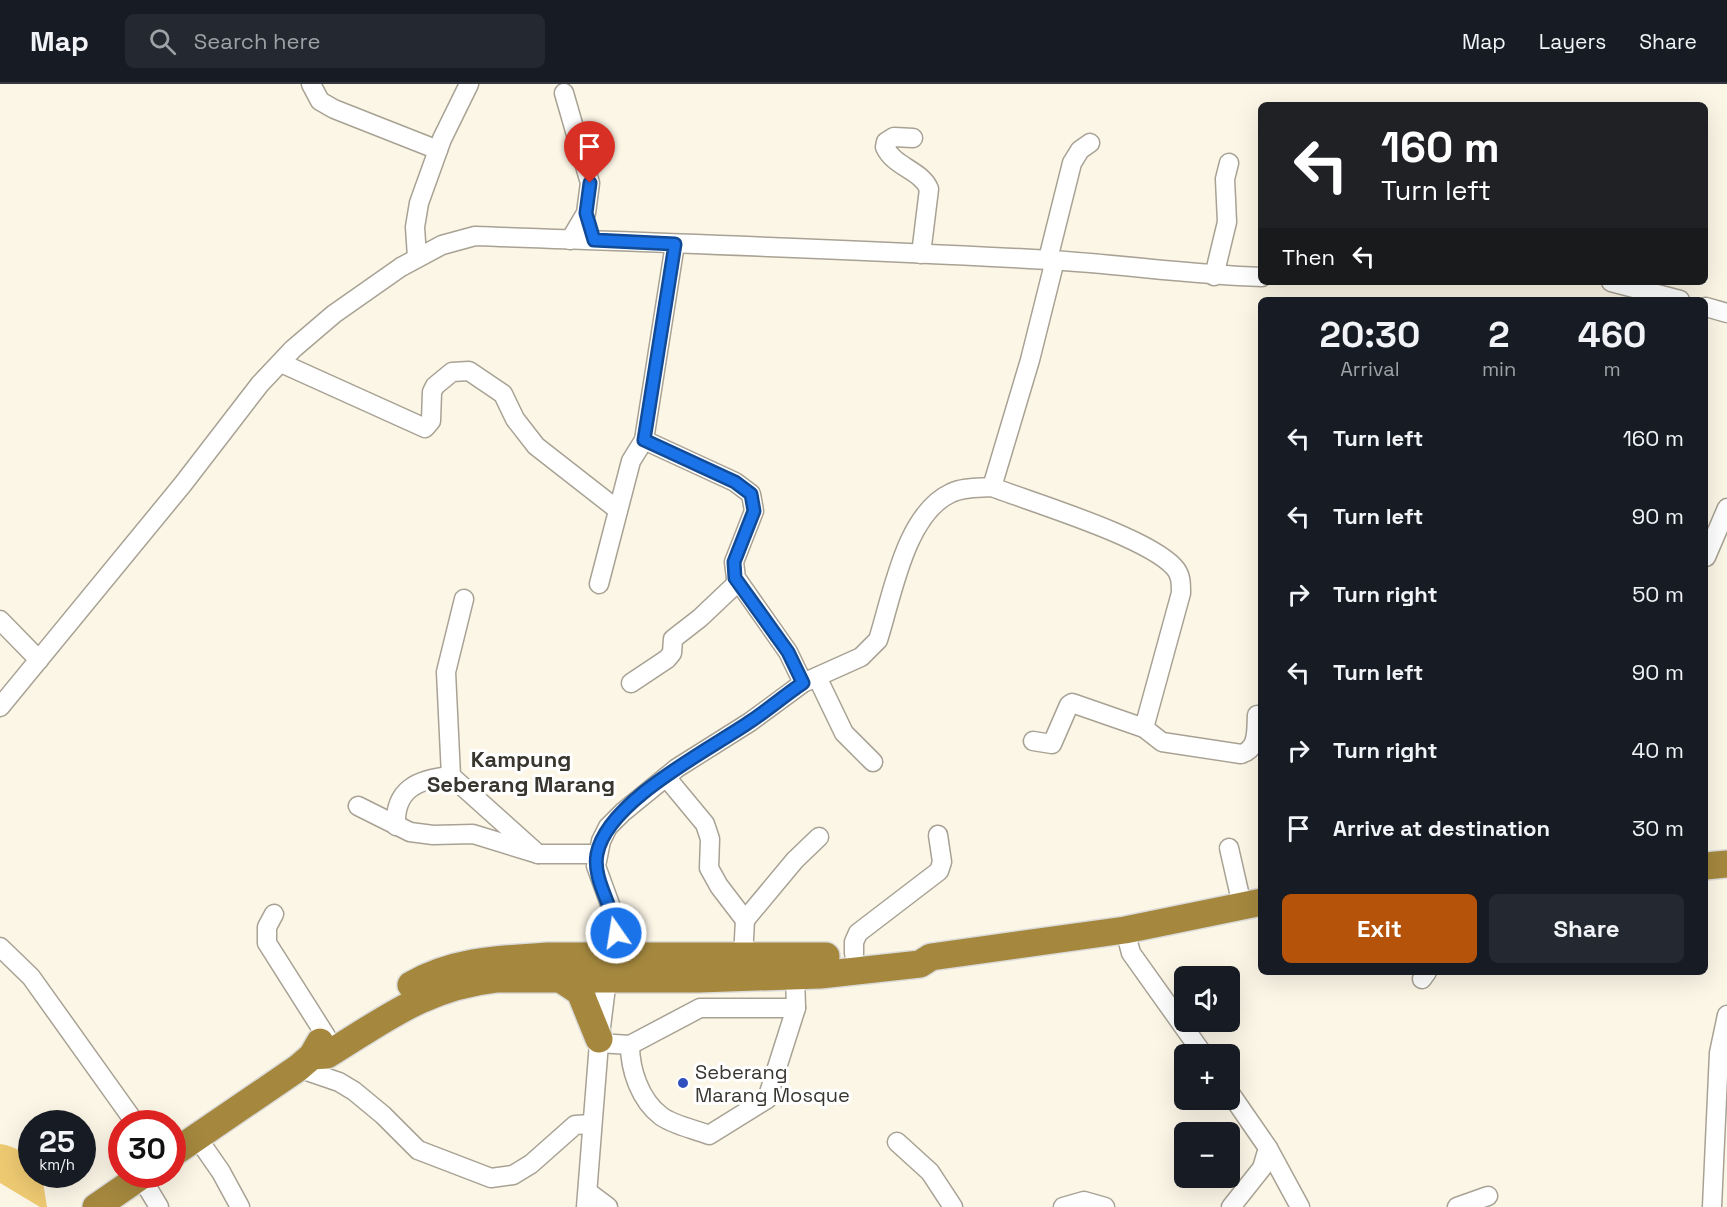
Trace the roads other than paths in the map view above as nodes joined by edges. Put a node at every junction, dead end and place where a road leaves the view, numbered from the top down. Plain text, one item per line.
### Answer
1 (311, 84) edge
2 (469, 84) edge
3 (564, 93) dead end
4 (913, 138) dead end
5 (1090, 143) dead end
6 (438, 150) junction
7 (1229, 163) dead end
8 (586, 213) junction
9 (570, 240) junction
10 (594, 240) junction
11 (675, 244) junction
12 (921, 254) junction
13 (417, 257) junction
14 (1051, 260) junction
15 (1214, 276) junction
16 (1258, 277) edge
17 (1622, 285) edge
18 (1668, 297) edge
19 (1708, 308) edge
20 (1727, 313) edge
21 (281, 363) junction
22 (644, 440) junction
23 (992, 487) junction
24 (1727, 508) edge
25 (618, 510) junction
26 (1708, 552) edge
27 (738, 582) junction
28 (599, 584) dead end
29 (464, 599) dead end
30 (0, 620) edge
31 (39, 660) junction
32 (810, 680) junction
33 (631, 683) dead end
34 (0, 707) edge
35 (1257, 715) dead end
36 (1144, 728) junction
37 (1034, 741) dead end
38 (873, 762) dead end
39 (451, 776) junction
40 (666, 777) junction
41 (358, 806) dead end
42 (396, 826) junction
43 (938, 835) dead end
44 (819, 837) dead end
45 (1229, 848) dead end
46 (538, 854) junction
47 (597, 854) junction
48 (1727, 864) edge
49 (1708, 866) edge
50 (1252, 904) edge
51 (274, 914) dead end
52 (745, 920) junction
53 (1125, 930) junction
54 (0, 947) edge
55 (854, 954) junction
56 (744, 957) junction
57 (931, 957) junction
58 (609, 967) junction
59 (795, 975) junction
60 (559, 978) junction
61 (699, 979) junction
62 (700, 1008) junction
63 (796, 1008) junction
64 (1726, 1025) edge
65 (599, 1041) junction
66 (1196, 1044) edge
67 (630, 1045) junction
68 (312, 1053) junction
69 (1240, 1107) edge
70 (126, 1110) edge
71 (1722, 1111) edge
72 (592, 1124) junction
73 (196, 1136) junction
74 (897, 1142) dead end
75 (186, 1144) edge
76 (1266, 1145) junction
77 (123, 1188) edge
78 (149, 1188) edge
79 (1488, 1196) dead end
80 (587, 1199) edge
81 (96, 1207) edge
82 (159, 1207) edge
83 (240, 1207) edge
84 (608, 1207) edge
85 (953, 1207) edge
86 (1064, 1207) edge
87 (1105, 1207) edge
88 (1231, 1207) edge
89 (1300, 1207) edge
90 (1456, 1207) edge
91 (1712, 1207) edge

1 - 6 street
2 - 6 street
3 - 8 street
4 - 12 street
5 - 14 street
6 - 13 street
7 - 15 street
8 - 9 street
8 - 10 street
9 - 10 street
9 - 13 street
10 - 11 street
11 - 12 street
11 - 22 street
12 - 14 street
13 - 21 street
14 - 15 street
14 - 23 street
15 - 16 street
17 - 18 street
19 - 20 street
21 - 25 street
21 - 31 street
22 - 25 street
22 - 27 street
23 - 32 street
23 - 36 street
24 - 26 street
25 - 28 street
27 - 32 street
27 - 33 street
29 - 39 street
30 - 31 street
31 - 34 street
32 - 38 street
32 - 40 street
35 - 36 street
36 - 37 street
39 - 42 street
39 - 46 street
40 - 47 street
40 - 52 street
41 - 42 street
42 - 46 street
43 - 55 street
44 - 52 street
45 - 50 street
46 - 47 street
47 - 58 street
48 - 49 highway
50 - 53 highway
51 - 68 street
52 - 56 street
53 - 57 highway
53 - 66 street
54 - 70 street
55 - 56 highway
55 - 57 highway
56 - 58 highway
57 - 59 highway
58 - 60 highway
58 - 61 highway
58 - 65 street
58 - 68 highway
59 - 61 highway
59 - 63 street
60 - 65 highway
60 - 68 highway
61 - 62 street
62 - 63 street
62 - 67 street
63 - 67 street
64 - 71 street
65 - 67 street
65 - 72 street
68 - 72 street
68 - 73 highway
69 - 76 street
71 - 91 street
72 - 80 street
73 - 75 highway
73 - 83 street
74 - 85 street
76 - 88 street
76 - 89 street
77 - 81 highway
78 - 82 street
79 - 90 street
80 - 84 street
86 - 87 street

